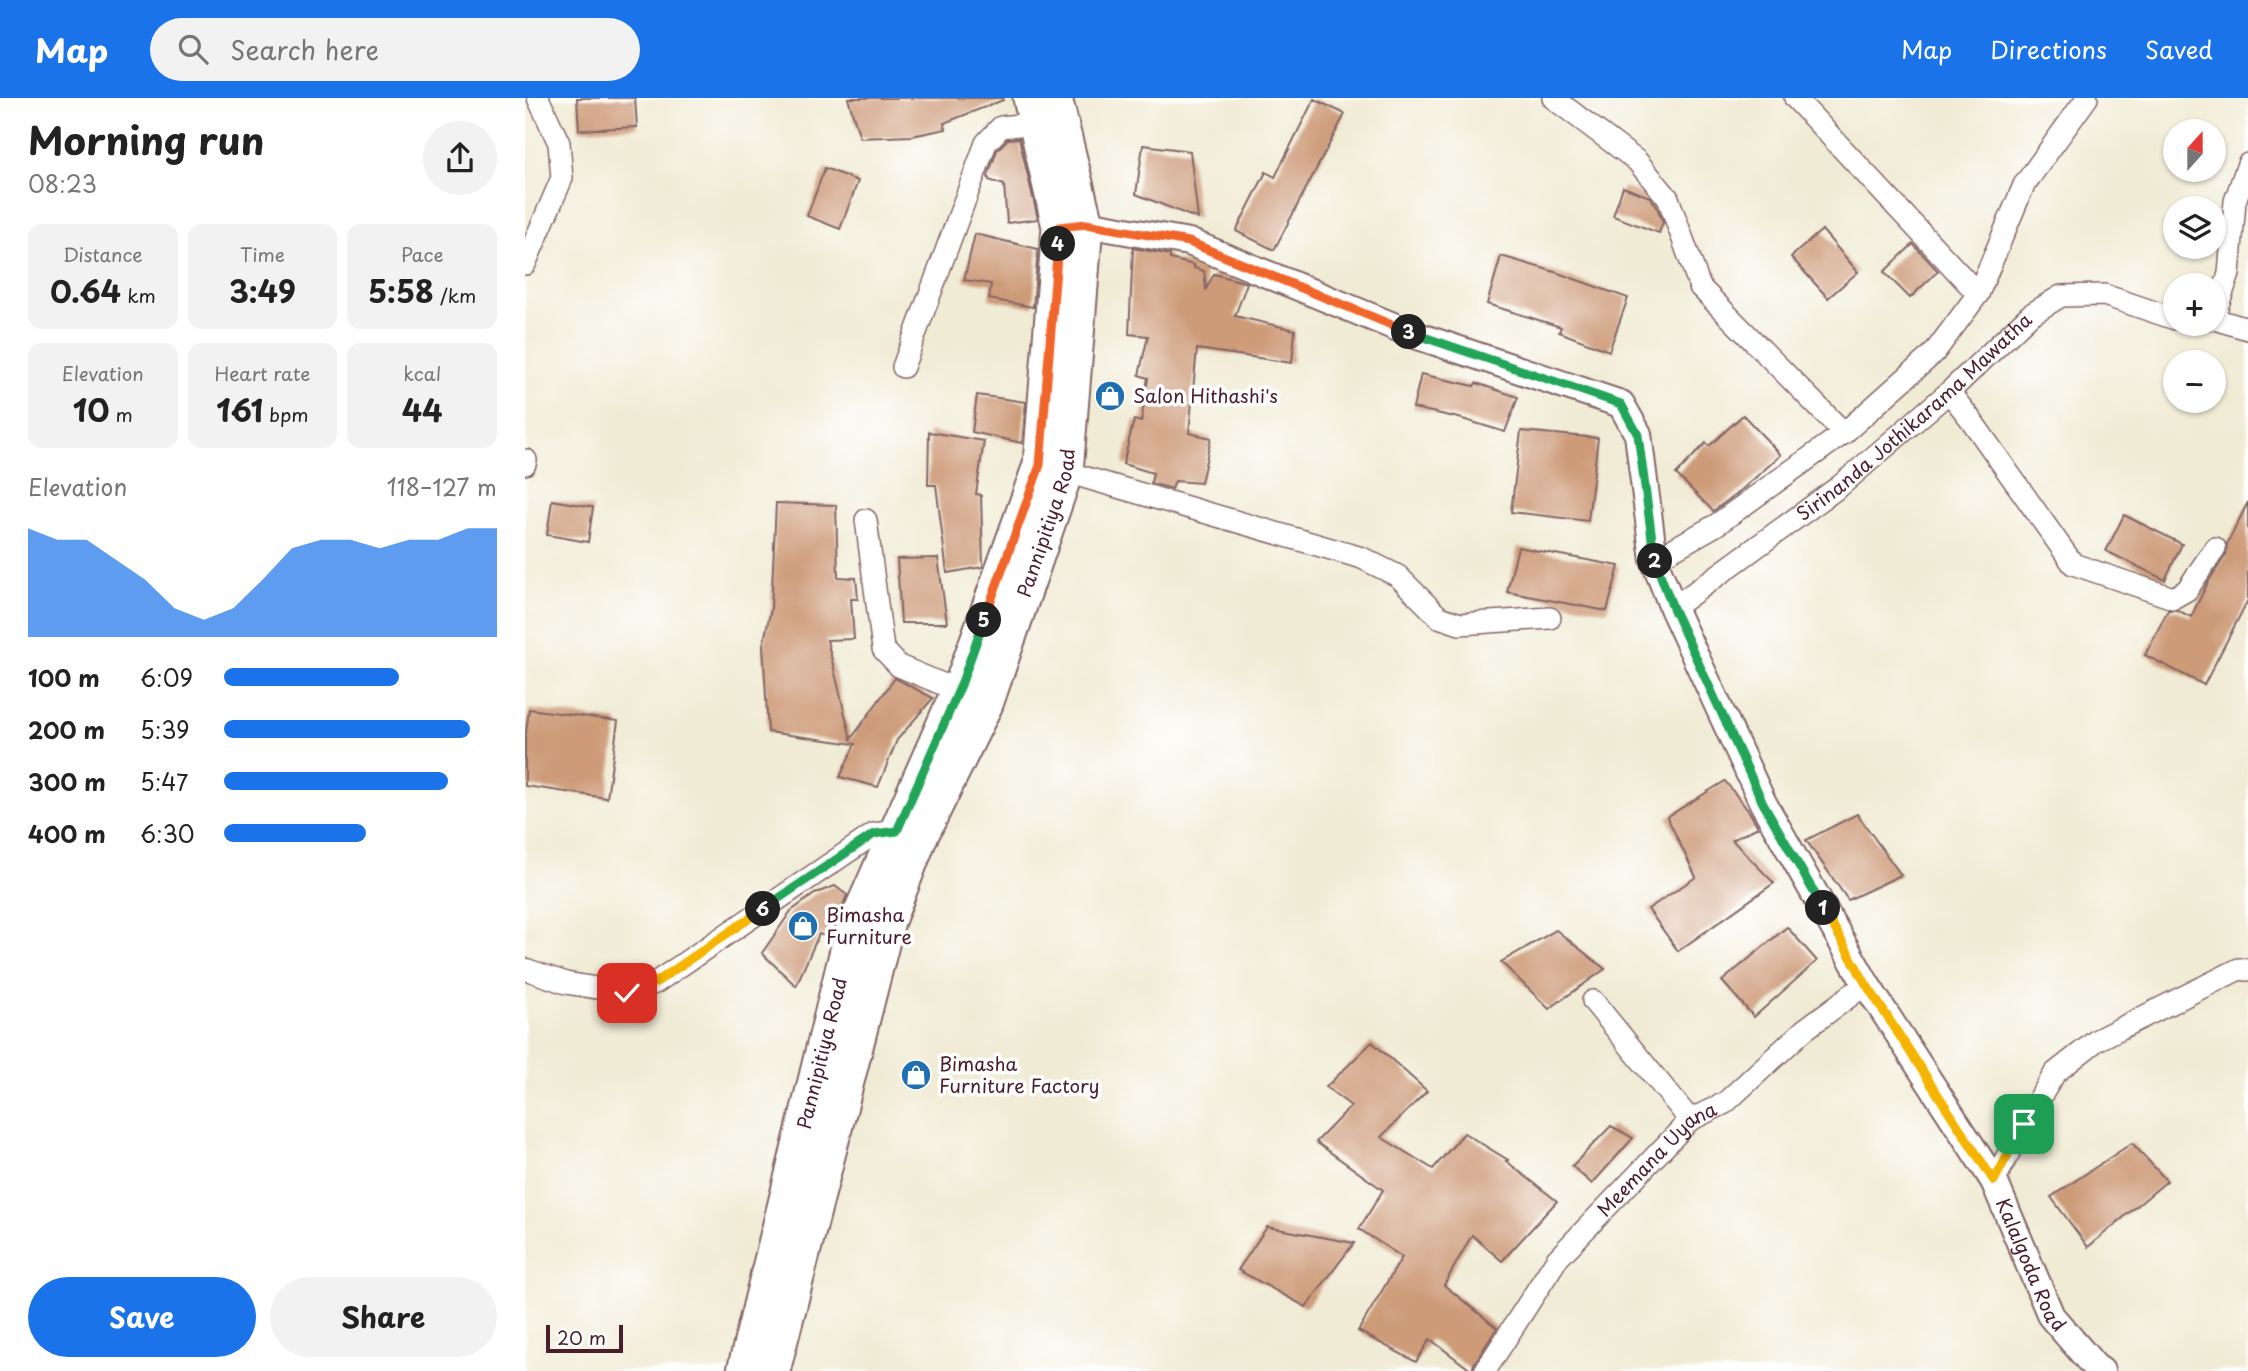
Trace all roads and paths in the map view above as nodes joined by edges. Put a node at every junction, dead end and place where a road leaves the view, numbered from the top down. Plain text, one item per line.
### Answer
1 (538, 98) edge
2 (1553, 98) edge
3 (1795, 98) edge
4 (2087, 98) edge
5 (1041, 107) edge
6 (2248, 164) edge
7 (1073, 226) junction
8 (525, 264) edge
9 (2226, 283) edge
10 (1978, 294) junction
11 (2163, 315) edge
12 (2226, 321) edge
13 (2248, 329) edge
14 (903, 367) dead end
15 (1949, 392) junction
16 (1844, 433) junction
17 (1066, 472) junction
18 (866, 520) dead end
19 (2215, 548) dead end
20 (1654, 560) junction
21 (1673, 608) junction
22 (1550, 618) dead end
23 (961, 685) junction
24 (909, 834) junction
25 (525, 969) edge
26 (2248, 970) edge
27 (1866, 984) junction
28 (1593, 1001) dead end
29 (1690, 1121) junction
30 (1994, 1181) junction
31 (744, 1371) edge
32 (773, 1371) edge
33 (1485, 1371) edge
34 (2101, 1371) edge

1 - 8 street
2 - 16 street
3 - 10 street
4 - 10 street
5 - 7 main road, Pannipitiya Road
5 - 14 street
6 - 9 street
7 - 17 main road, Pannipitiya Road
7 - 20 street, Kalalgoda Road
7 - 23 main road, Pannipitiya Road
10 - 16 street
11 - 15 street, Sirinanda Jothikarama Mawatha
12 - 13 street
15 - 19 street
15 - 21 street, Sirinanda Jothikarama Mawatha
16 - 20 street
17 - 22 street
17 - 24 main road, Pannipitiya Road
18 - 23 street
20 - 21 street, Kalalgoda Road
21 - 27 street, Kalalgoda Road
23 - 24 main road, Pannipitiya Road
24 - 25 street
24 - 31 main road, Pannipitiya Road
24 - 32 main road, Pannipitiya Road
26 - 30 street
27 - 29 street, Meemana Uyana
27 - 30 street, Kalalgoda Road
28 - 29 street
29 - 33 street, Meemana Uyana
30 - 34 street, Kalalgoda Road

